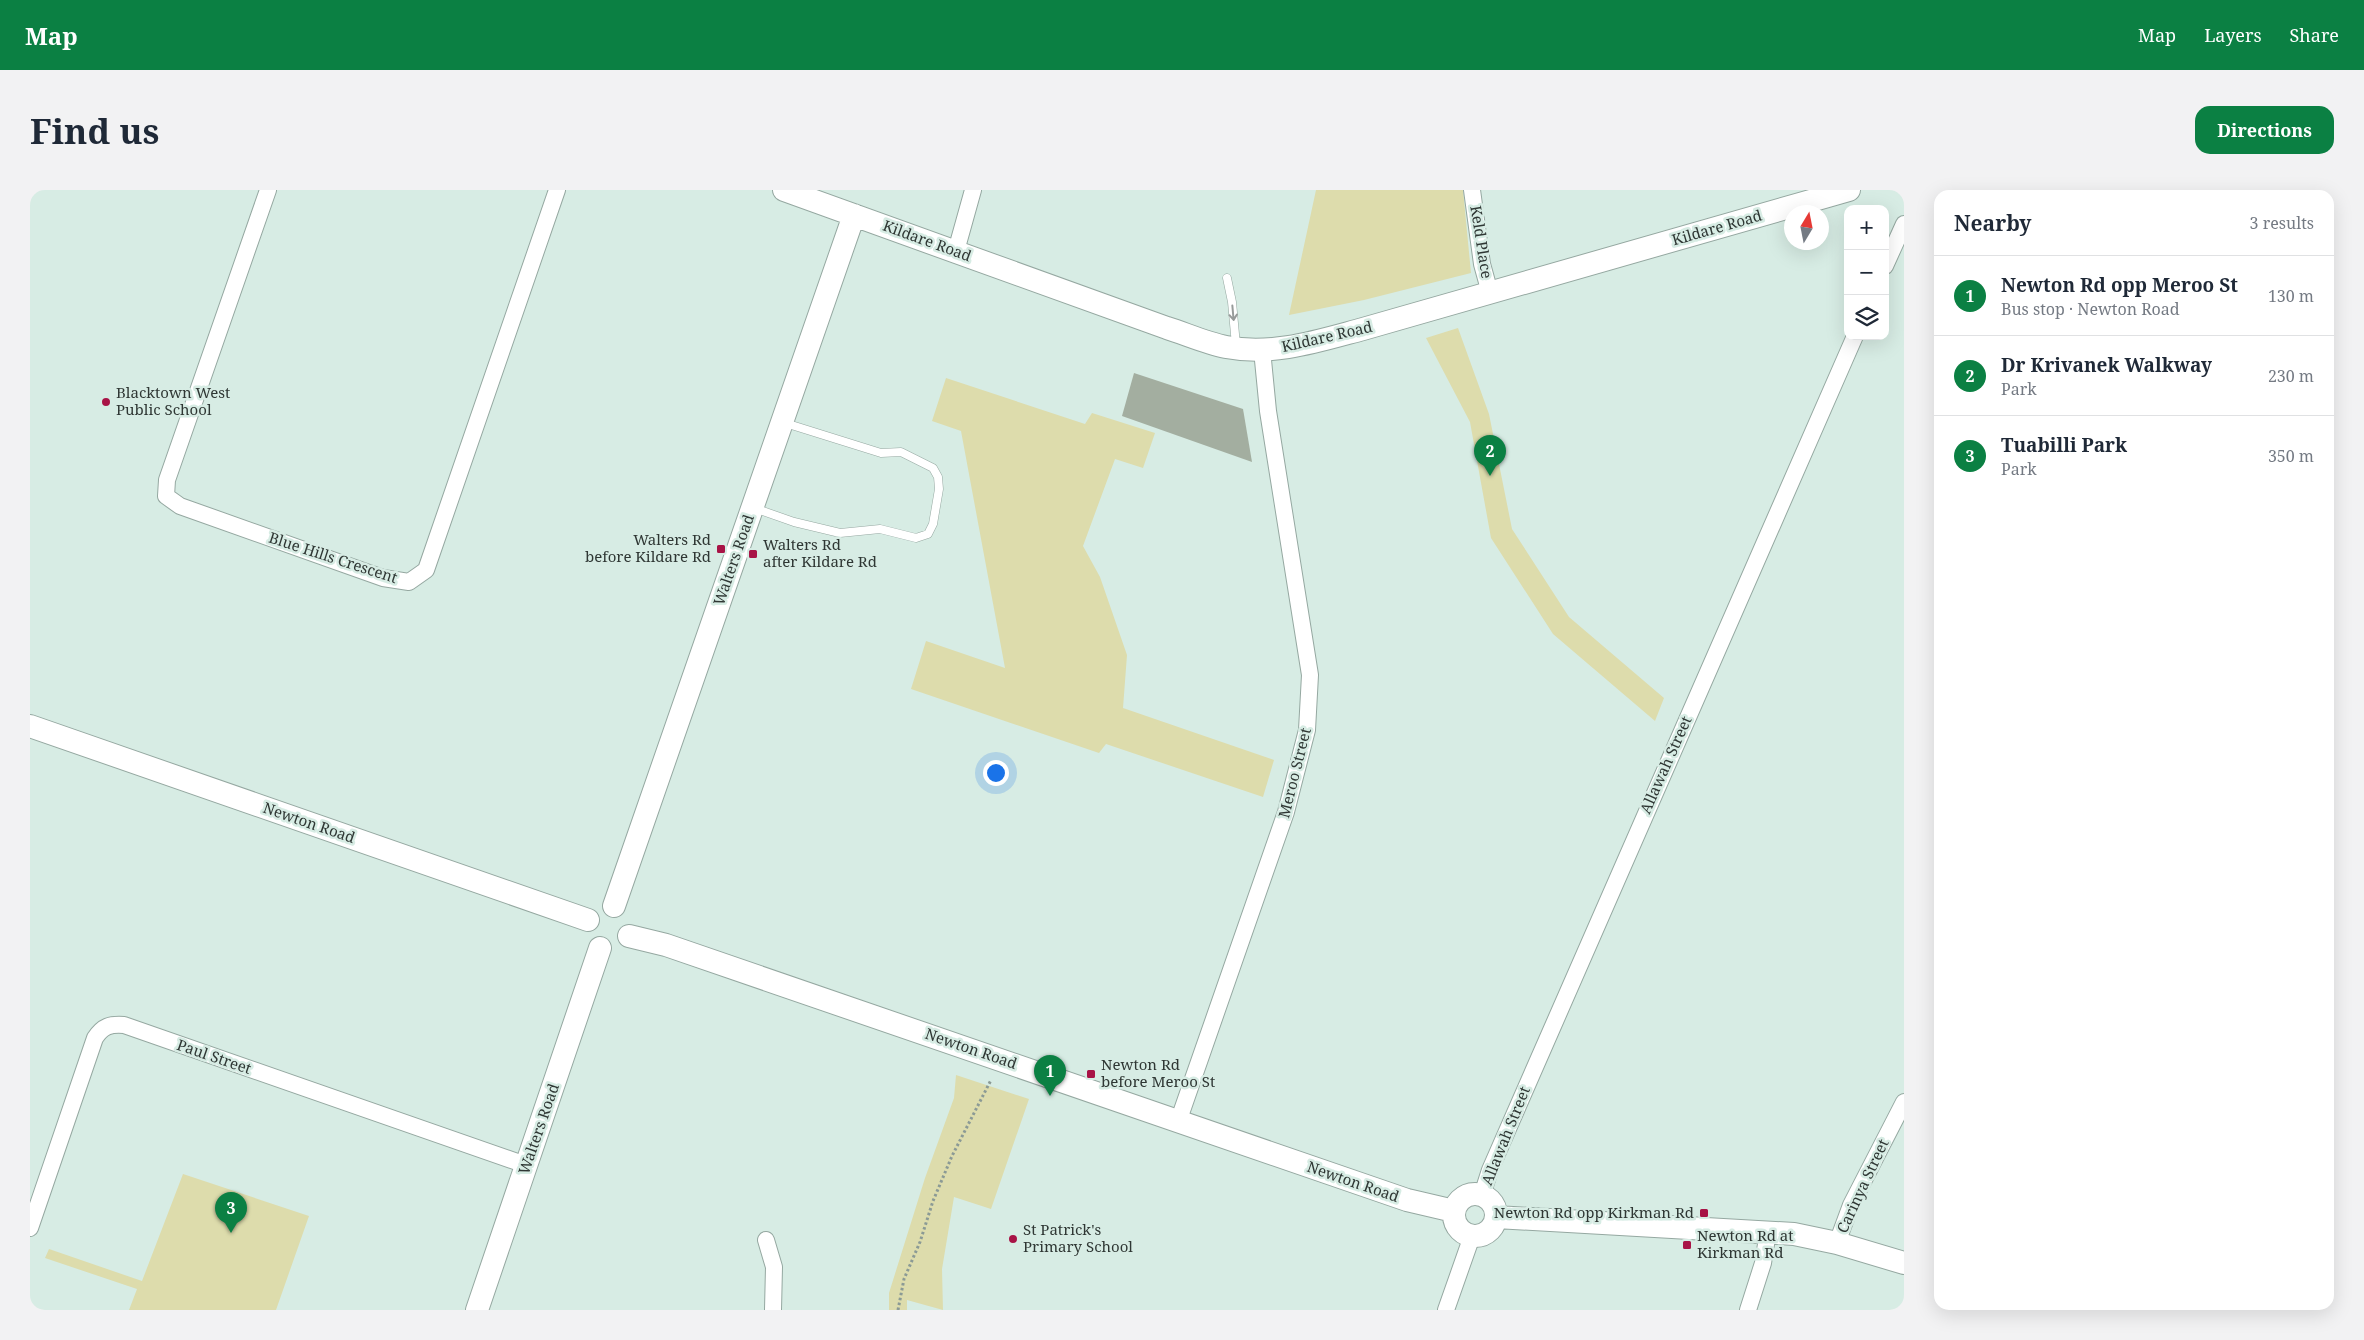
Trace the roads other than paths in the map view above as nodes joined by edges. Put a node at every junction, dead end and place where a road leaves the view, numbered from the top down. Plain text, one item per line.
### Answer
1 (268, 190) edge
2 (557, 190) edge
3 (784, 190) edge
4 (972, 190) edge
5 (1472, 190) edge
6 (1848, 190) edge
7 (854, 215) junction
8 (1904, 224) edge
9 (956, 251) junction
10 (1889, 257) edge
11 (1227, 278) dead end
12 (1490, 293) junction
13 (1853, 340) edge
14 (1236, 348) junction
15 (1262, 350) junction
16 (782, 422) junction
17 (752, 508) junction
18 (30, 726) edge
19 (614, 906) junction
20 (588, 920) junction
21 (629, 936) junction
22 (600, 948) junction
23 (1904, 1102) edge
24 (1178, 1122) junction
25 (526, 1165) junction
26 (1482, 1195) junction
27 (1454, 1211) junction
28 (1496, 1217) junction
29 (30, 1228) edge
30 (1768, 1232) junction
31 (1472, 1236) junction
32 (766, 1240) dead end
33 (1837, 1243) junction
34 (1904, 1263) edge
35 (477, 1310) edge
36 (773, 1310) edge
37 (1446, 1310) edge
38 (1748, 1310) edge

1 - 2 street, Blue Hills Crescent
3 - 7 main road, Kildare Road
4 - 9 street
5 - 12 street, Keld Place
6 - 12 main road, Kildare Road
7 - 9 main road, Kildare Road
7 - 16 main road, Walters Road
8 - 10 street
9 - 14 main road, Kildare Road
11 -> 14 lane
12 - 15 main road, Kildare Road
13 - 26 street, Allawah Street
14 - 15 main road, Kildare Road
15 - 24 street, Meroo Street
16 - 17 main road, Walters Road
16 - 17 lane
17 - 19 main road, Walters Road
18 - 20 main road, Newton Road
19 - 20 main road
19 - 21 main road
20 - 22 main road
21 - 22 main road
21 - 24 main road, Newton Road
22 - 25 main road, Walters Road
23 - 33 street, Carinya Street
24 - 27 main road, Newton Road
25 - 29 street, Paul Street
25 - 35 main road, Walters Road
26 - 27 main road
26 - 28 main road
27 - 31 main road
28 - 30 main road
28 - 31 main road
30 - 33 main road
30 - 38 street
31 - 37 street
32 - 36 street
33 - 34 main road

